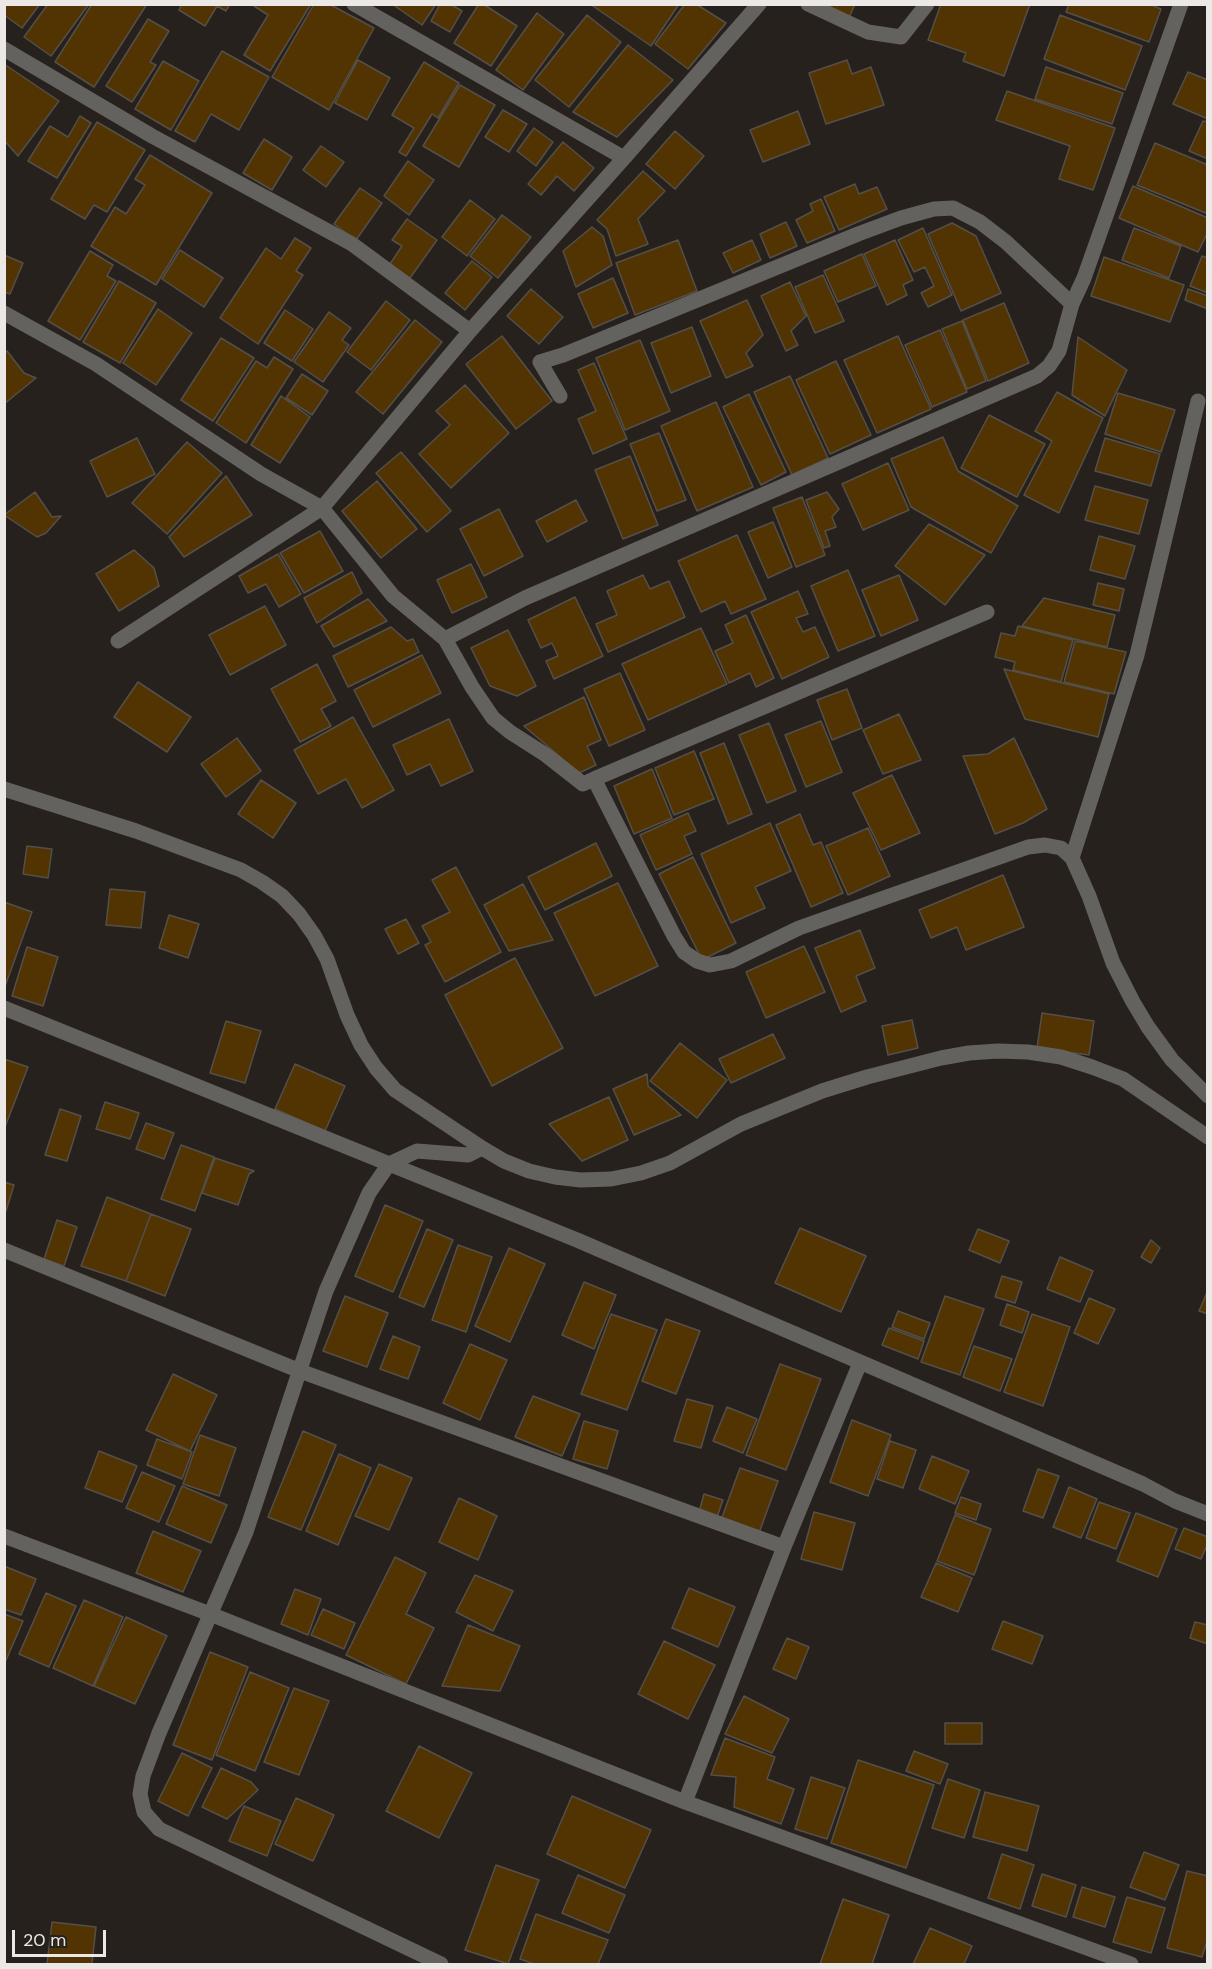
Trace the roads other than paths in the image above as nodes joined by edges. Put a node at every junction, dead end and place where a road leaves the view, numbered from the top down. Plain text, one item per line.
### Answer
1 (354, 4) edge
2 (759, 4) edge
3 (808, 4) edge
4 (927, 4) edge
5 (1181, 4) edge
6 (4, 49) edge
7 (624, 158) junction
8 (1072, 304) junction
9 (4, 314) edge
10 (470, 331) junction
11 (560, 396) dead end
12 (1198, 401) dead end
13 (322, 508) junction
14 (987, 612) dead end
15 (445, 639) junction
16 (118, 641) dead end
17 (594, 779) junction
18 (4, 789) edge
19 (1072, 858) junction
20 (4, 1008) edge
21 (1208, 1096) edge
22 (1208, 1137) edge
23 (482, 1148) junction
24 (389, 1164) junction
25 (4, 1250) edge
26 (860, 1363) junction
27 (300, 1371) junction
28 (1208, 1514) edge
29 (4, 1536) edge
30 (784, 1547) junction
31 (210, 1614) junction
32 (685, 1802) junction
33 (441, 1965) edge
34 (1131, 1965) edge

1 - 7 street
2 - 7 street
3 - 4 street
5 - 8 street
6 - 10 street
7 - 10 street
8 - 11 street
8 - 15 street
9 - 13 street
10 - 13 street
12 - 19 street
13 - 15 street
13 - 16 street
14 - 17 street
15 - 17 street
17 - 19 street
18 - 23 street
19 - 21 street
20 - 24 street
22 - 23 street
23 - 24 street
24 - 26 street
24 - 27 street
25 - 27 street
26 - 28 street
26 - 30 street
27 - 30 street
27 - 31 street
29 - 31 street
30 - 32 street
31 - 32 street
31 - 33 street
32 - 34 street

